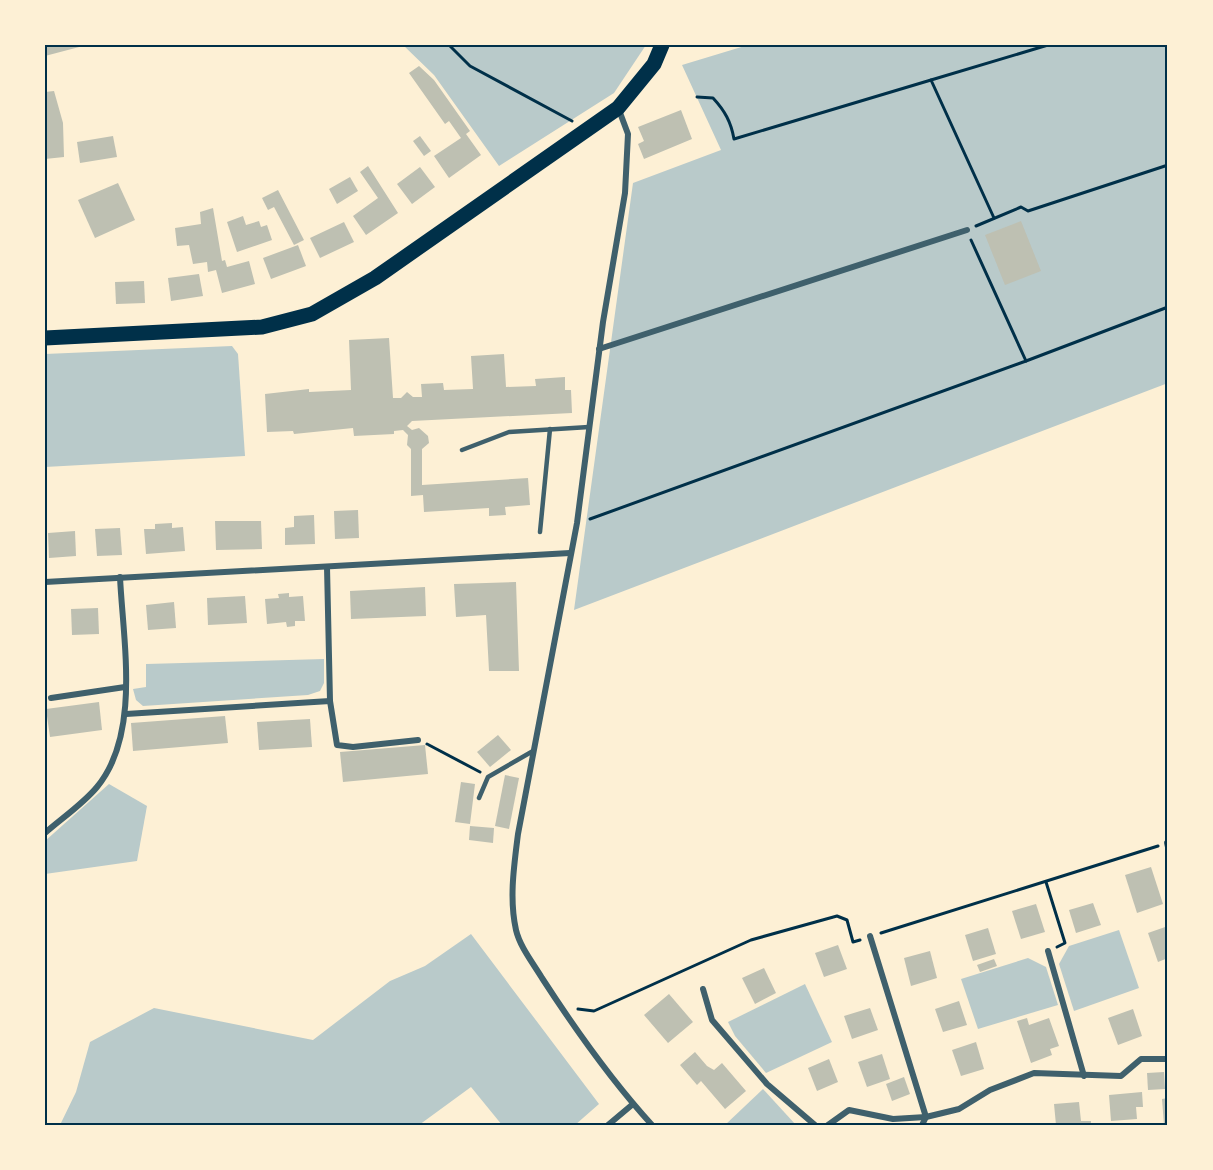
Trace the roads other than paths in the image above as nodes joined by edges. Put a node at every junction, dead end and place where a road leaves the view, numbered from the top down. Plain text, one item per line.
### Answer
1 (662, 45) edge
2 (618, 108) junction
3 (967, 230) road end
4 (45, 338) edge
5 (599, 349) junction
6 (589, 427) junction
7 (550, 429) junction
8 (462, 450) dead end
9 (540, 532) dead end
10 (570, 554) junction
11 (327, 567) junction
12 (120, 577) junction
13 (45, 582) edge
14 (125, 687) junction
15 (51, 699) dead end
16 (330, 701) junction
17 (126, 714) junction
18 (418, 740) road end
19 (533, 751) junction
20 (479, 798) dead end
21 (45, 833) edge
22 (870, 936) dead end
23 (1048, 951) road end
24 (703, 989) dead end
25 (1168, 1059) edge
26 (1084, 1076) junction
27 (633, 1104) junction
28 (926, 1117) junction
29 (608, 1125) edge
30 (652, 1125) edge
31 (815, 1125) edge
32 (828, 1125) edge
33 (922, 1125) edge

1 - 2 main road
2 - 4 main road
2 - 5 street
3 - 5 street
5 - 6 street
6 - 7 lane
6 - 10 street
7 - 8 lane
7 - 9 lane
10 - 11 street
10 - 19 street
11 - 12 street
11 - 16 street
12 - 13 street
12 - 14 street
14 - 15 street
14 - 17 street
16 - 17 street
16 - 18 street
17 - 21 street
19 - 20 lane
19 - 27 street
22 - 28 street
23 - 26 street
24 - 31 street
25 - 26 street
26 - 28 street
27 - 29 street
27 - 30 street
28 - 32 street
28 - 33 street

